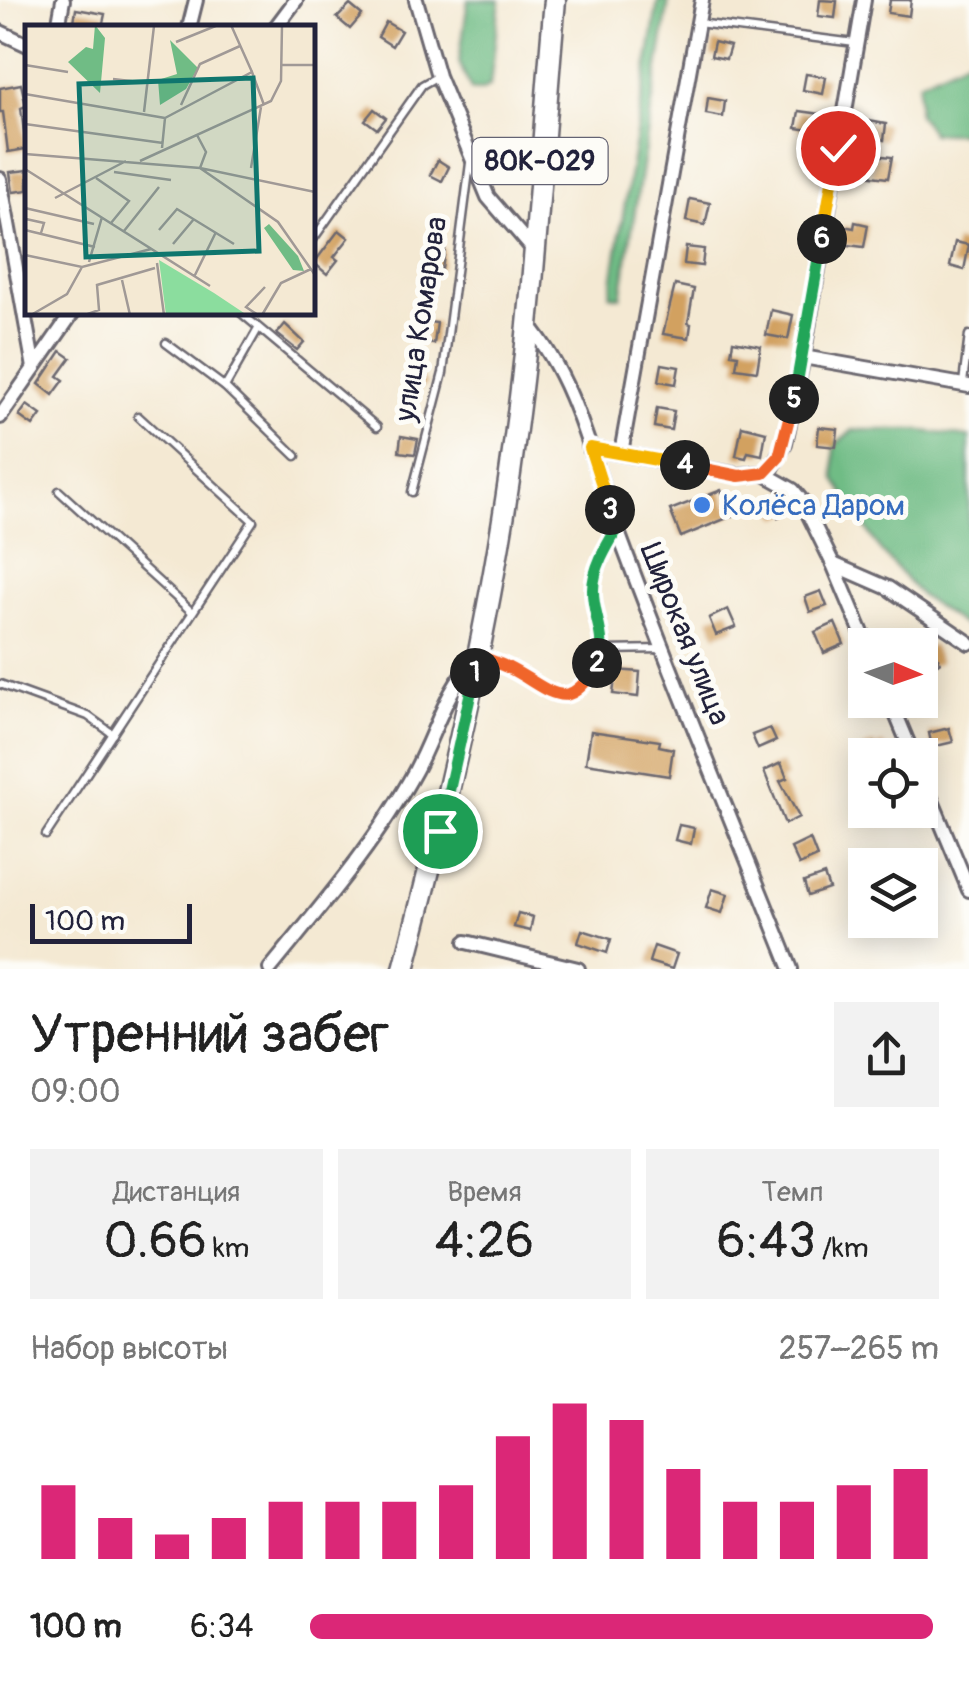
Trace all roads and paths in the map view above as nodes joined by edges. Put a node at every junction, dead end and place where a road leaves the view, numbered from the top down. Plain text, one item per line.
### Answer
1 (63, 0) edge
2 (196, 0) edge
3 (296, 0) edge
4 (416, 0) edge
5 (555, 0) edge
6 (702, 0) edge
7 (864, 0) edge
8 (698, 23) junction
9 (59, 25) edge
10 (190, 25) edge
11 (277, 25) edge
12 (0, 32) edge
13 (25, 43) edge
14 (855, 43) junction
15 (438, 76) junction
16 (472, 152) junction
17 (0, 179) edge
18 (315, 237) edge
19 (532, 248) junction
20 (71, 315) edge
21 (243, 315) edge
22 (526, 322) junction
23 (258, 329) junction
24 (969, 335) edge
25 (166, 343) dead end
26 (803, 357) junction
27 (34, 368) junction
28 (966, 386) edge
29 (225, 387) junction
30 (0, 416) edge
31 (138, 416) dead end
32 (377, 427) dead end
33 (590, 448) junction
34 (621, 453) junction
35 (296, 456) dead end
36 (764, 473) junction
37 (59, 491) dead end
38 (412, 492) dead end
39 (617, 529) junction
40 (833, 564) junction
41 (192, 612) junction
42 (860, 628) edge
43 (969, 643) edge
44 (664, 649) junction
45 (604, 650) junction
46 (479, 656) junction
47 (0, 684) edge
48 (113, 734) junction
49 (938, 815) edge
50 (46, 835) dead end
51 (969, 890) edge
52 (466, 942) dead end
53 (270, 969) edge
54 (404, 969) edge
55 (578, 969) edge
56 (790, 969) edge

1 - 9 street
2 - 10 street
3 - 11 street
4 - 15 street
5 - 19 main road, 80К-029
6 - 8 street
7 - 14 street
8 - 14 lane
8 - 34 street
12 - 13 street
14 - 26 street
15 - 16 street
15 - 18 lane
16 - 19 street
16 - 38 lane, улица Комарова
17 - 27 street
19 - 22 main road, 80К-029
20 - 27 street
21 - 23 lane
22 - 33 street, Широкая улица
22 - 46 main road, 80К-029
23 - 29 lane
23 - 32 lane
24 - 28 lane
25 - 29 lane
26 - 28 street
26 - 36 street
27 - 30 street
29 - 35 lane
31 - 41 lane
33 - 34 street
33 - 39 street, Широкая улица
34 - 36 street
36 - 40 street
37 - 41 lane
39 - 44 street, Широкая улица
39 - 45 lane
40 - 42 street
40 - 43 street
41 - 48 lane
44 - 45 lane
44 - 56 street, Широкая улица
45 - 46 lane
46 - 53 street
46 - 54 main road, 80К-029
47 - 48 lane
48 - 50 lane
49 - 51 street
52 - 55 street

